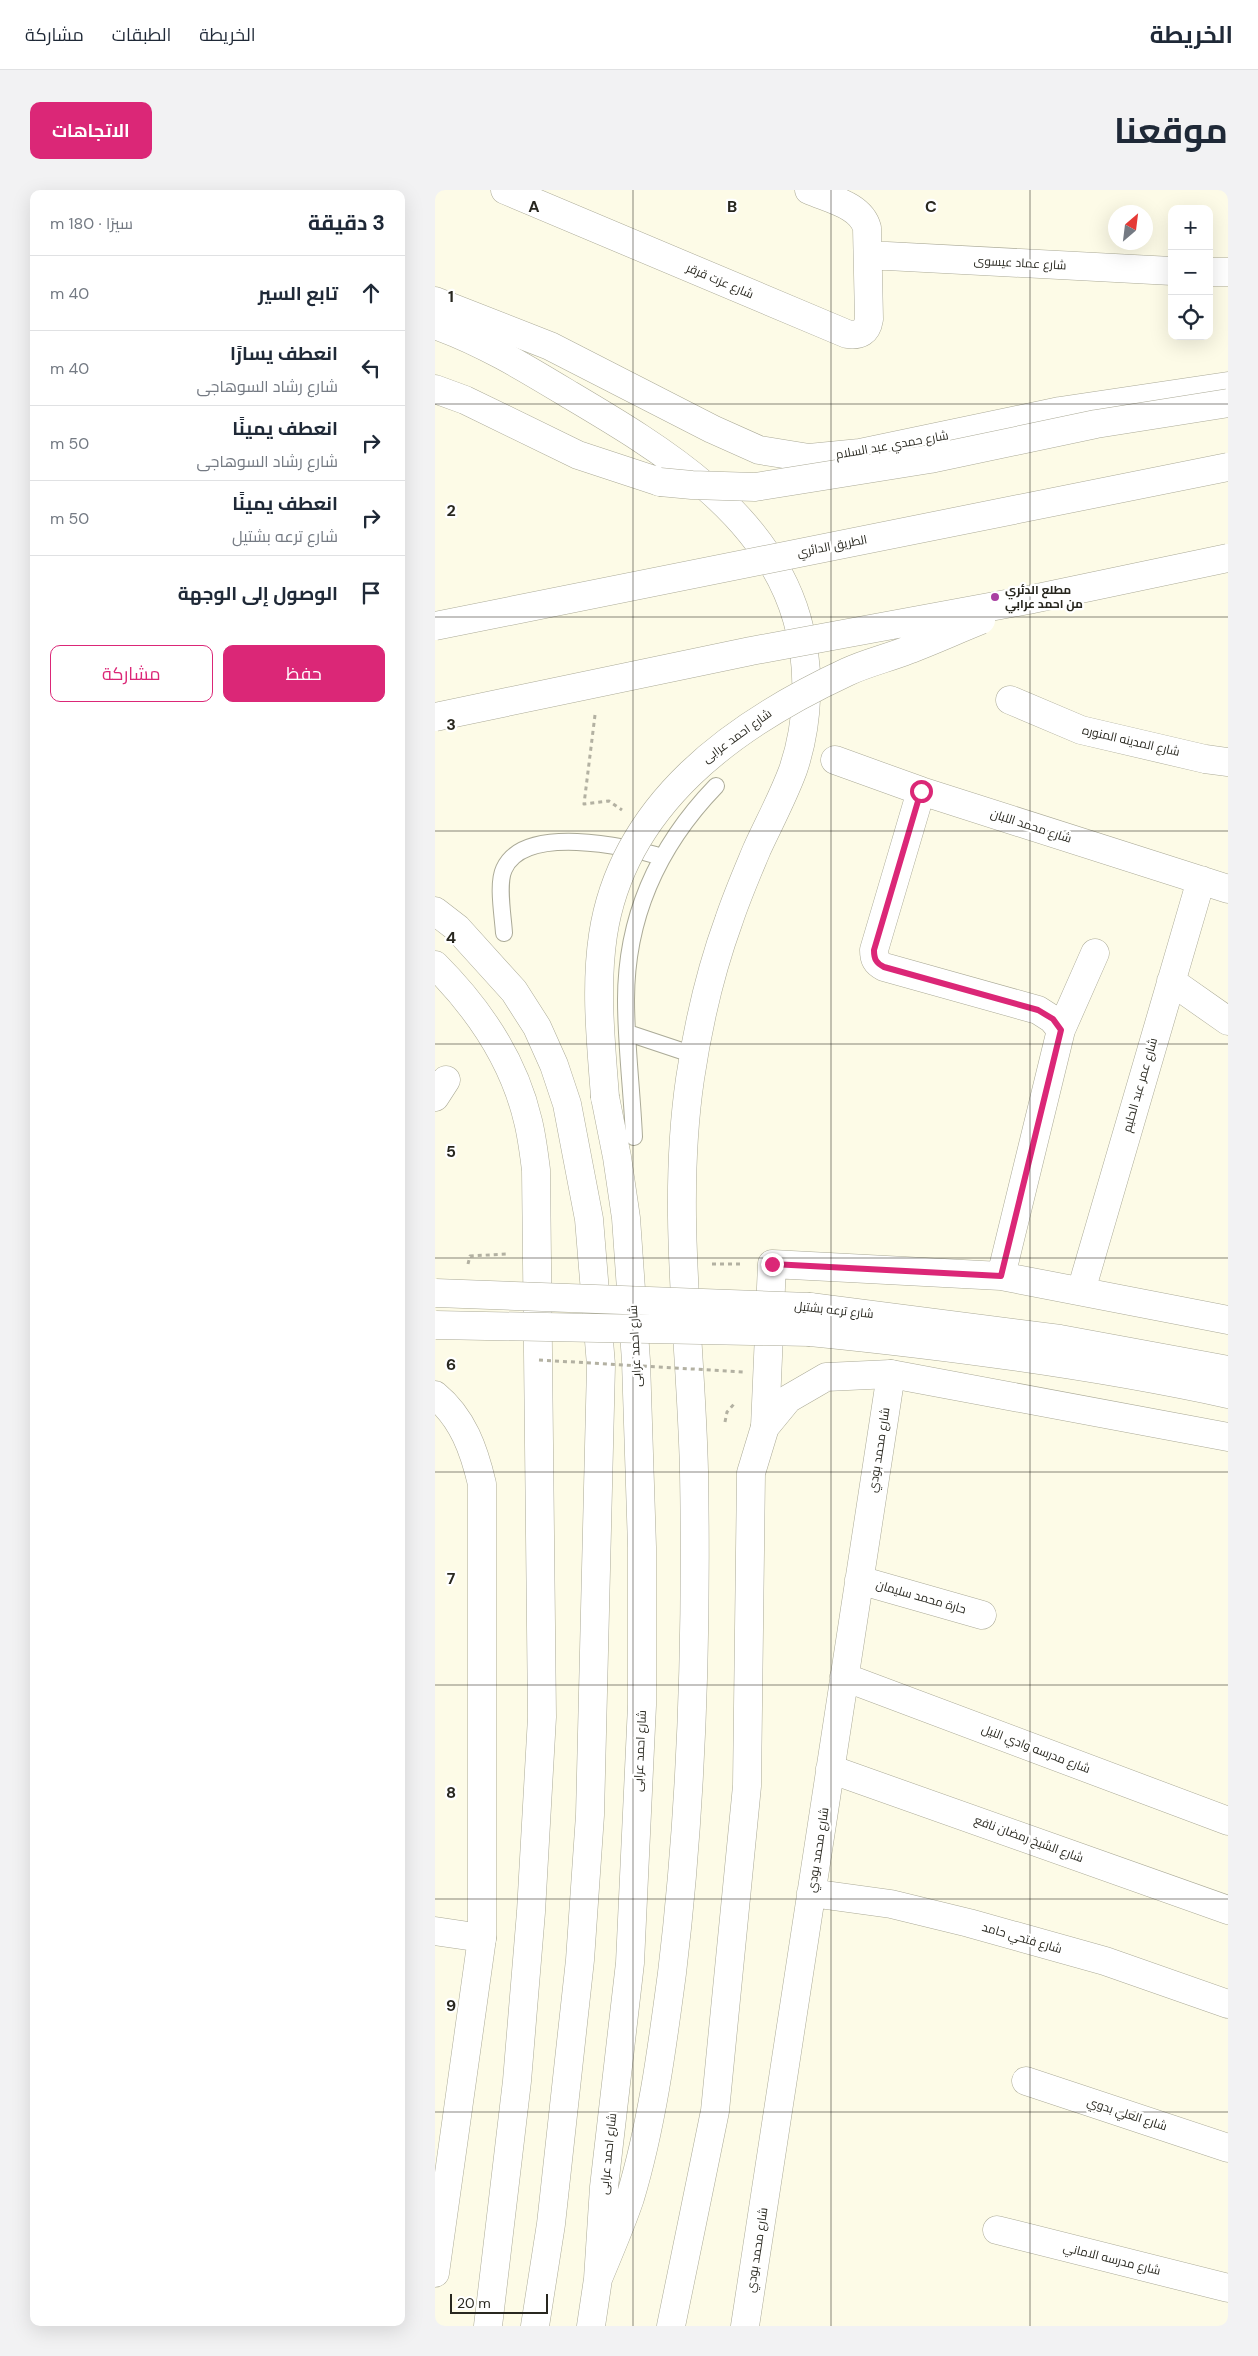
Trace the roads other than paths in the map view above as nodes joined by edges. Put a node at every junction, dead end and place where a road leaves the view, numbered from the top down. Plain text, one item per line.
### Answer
1 (505, 190) edge
2 (809, 190) edge
3 (868, 255) junction
4 (1168, 271) edge
5 (1213, 272) edge
6 (1228, 272) edge
7 (435, 301) edge
8 (435, 325) edge
9 (479, 331) junction
10 (1228, 386) edge
11 (435, 389) edge
12 (1228, 403) edge
13 (1228, 466) edge
14 (1228, 558) edge
15 (1028, 600) junction
16 (435, 626) edge
17 (1010, 700) dead end
18 (435, 716) edge
19 (835, 760) dead end
20 (1228, 762) edge
21 (716, 786) dead end
22 (921, 791) junction
23 (662, 857) junction
24 (1201, 880) junction
25 (1228, 889) edge
26 (435, 911) edge
27 (504, 933) dead end
28 (1095, 953) dead end
29 (435, 965) edge
30 (1171, 981) junction
31 (1228, 1021) edge
32 (1061, 1030) junction
33 (628, 1033) junction
34 (694, 1055) junction
35 (634, 1136) dead end
36 (1001, 1276) junction
37 (1081, 1291) junction
38 (436, 1293) edge
39 (810, 1319) junction
40 (1228, 1320) edge
41 (436, 1325) edge
42 (1228, 1370) edge
43 (891, 1374) junction
44 (1228, 1394) edge
45 (435, 1395) edge
46 (765, 1427) junction
47 (1228, 1437) edge
48 (859, 1580) junction
49 (982, 1615) dead end
50 (844, 1677) junction
51 (830, 1769) junction
52 (1228, 1821) edge
53 (811, 1893) junction
54 (1228, 1910) edge
55 (435, 1931) edge
56 (482, 1938) junction
57 (1228, 2004) edge
58 (1026, 2081) dead end
59 (1228, 2148) edge
60 (997, 2230) dead end
61 (435, 2273) edge
62 (599, 2279) junction
63 (1228, 2288) edge
64 (488, 2326) edge
65 (535, 2326) edge
66 (591, 2326) edge
67 (671, 2326) edge
68 (745, 2326) edge

1 - 3 main road, شارع عزت قرقر
2 - 3 main road
3 - 4 main road, شارع عماد عيسوى
5 - 6 main road
7 - 9 main road, شارع حمدي عبد السلام
8 - 9 main road
9 - 10 main road, شارع حمدي عبد السلام
9 - 34 main road
11 - 12 main road, bridge
13 - 16 main road, الطريق الدائري, bridge
14 - 15 main road, bridge
15 - 18 main road, bridge
15 - 62 main road, شارع احمد عرابى, bridge
17 - 20 main road, شارع المدينه المنوره
19 - 22 main road, شارع محمد اللبان
21 - 23 lane
22 - 24 main road, شارع محمد اللبان
22 - 32 main road
23 - 27 lane
23 - 33 lane
24 - 25 main road, شارع محمد اللبان
24 - 30 main road, شارع عمر عبد الحليم
26 - 65 main road
28 - 32 main road
29 - 64 main road
30 - 31 main road
30 - 37 main road, شارع عمر عبد الحليم
32 - 36 main road
33 - 34 lane
33 - 35 lane
34 - 62 main road
36 - 37 main road
36 - 46 main road
37 - 40 main road
38 - 39 main road, شارع ترعه بشتيل, bridge
39 - 41 main road, شارع ترعه بشتيل, bridge
39 - 42 main road, شارع ترعه بشتيل
39 - 44 main road, شارع ترعه بشتيل
43 - 46 main road
43 - 47 main road
43 - 48 main road, شارع محمد بودي
45 - 56 main road
46 - 67 main road
48 - 49 main road, حارة محمد سليمان
48 - 50 main road, شارع محمد بودي
50 - 51 main road, شارع محمد بودي
50 - 52 main road, شارع مدرسه وادي النيل
51 - 53 main road, شارع محمد بودي
51 - 54 main road, شارع الشيخ رمضان نافع
53 - 57 main road, شارع فتحي حامد
53 - 68 main road, شارع محمد بودي
55 - 56 main road
56 - 61 main road
58 - 59 main road, شارع العلي بدوي
60 - 63 main road, شارع مدرسه الاماني
62 - 66 main road, شارع احمد عرابى

